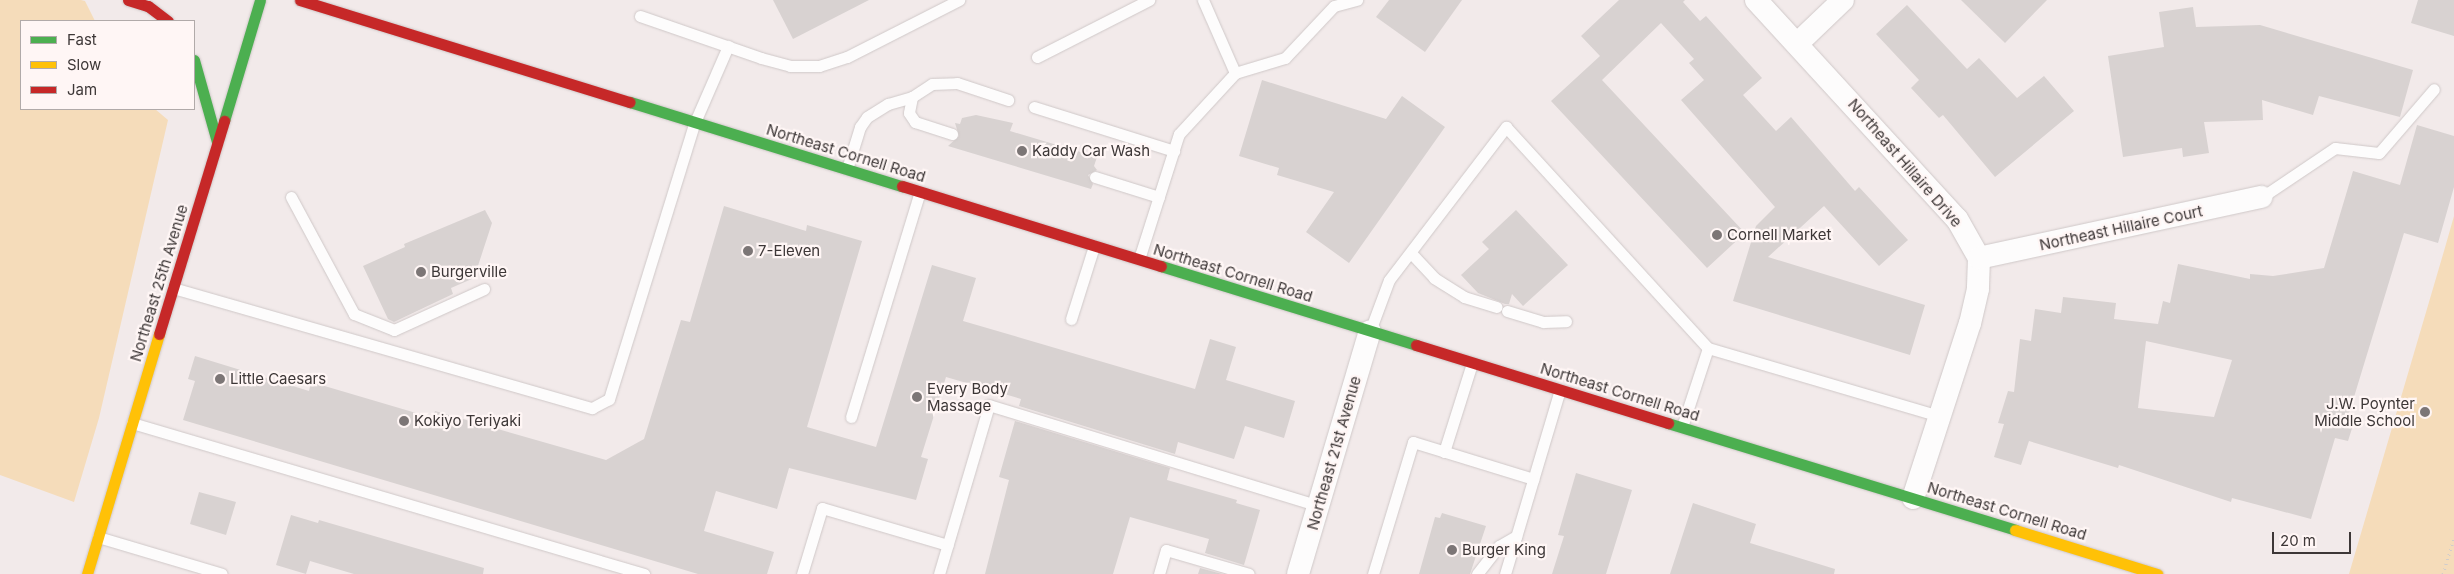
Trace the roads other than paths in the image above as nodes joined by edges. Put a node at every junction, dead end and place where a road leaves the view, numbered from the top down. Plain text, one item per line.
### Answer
1 (128, 0) edge
2 (260, 0) edge
3 (300, 0) edge
4 (958, 0) edge
5 (1149, 0) edge
6 (1203, 0) edge
7 (1357, 0) edge
8 (1756, 0) edge
9 (1843, 0) edge
10 (640, 16) dead end
11 (167, 20) edge
12 (1798, 43) junction
13 (728, 46) junction
14 (1038, 57) dead end
15 (195, 64) edge
16 (1235, 73) junction
17 (2434, 89) dead end
18 (912, 97) junction
19 (1008, 100) dead end
20 (1034, 107) dead end
21 (696, 122) junction
22 (952, 134) dead end
23 (217, 142) junction
24 (1174, 151) junction
25 (847, 169) junction
26 (1095, 177) dead end
27 (920, 192) junction
28 (1159, 196) junction
29 (291, 197) dead end
30 (2262, 197) joint
31 (1094, 246) junction
32 (1411, 253) junction
33 (1979, 258) junction
34 (1139, 259) junction
35 (173, 288) junction
36 (484, 289) dead end
37 (1072, 319) dead end
38 (1566, 321) dead end
39 (1370, 331) junction
40 (1708, 348) junction
41 (1472, 362) junction
42 (1560, 390) junction
43 (1939, 416) junction
44 (851, 417) dead end
45 (132, 422) junction
46 (1682, 427) junction
47 (1444, 452) junction
48 (1533, 479) junction
49 (1913, 498) junction
50 (1319, 506) junction
51 (1516, 536) junction
52 (98, 537) junction
53 (948, 545) junction
54 (87, 574) edge
55 (222, 574) edge
56 (644, 574) edge
57 (802, 574) edge
58 (939, 574) edge
59 (1159, 574) edge
60 (1249, 574) edge
61 (1298, 574) edge
62 (1373, 574) edge
63 (1477, 574) edge
64 (1505, 574) edge
65 (2157, 574) edge

1 - 11 main road
2 - 23 main road, Northeast 25th Avenue
3 - 21 main road, Northeast Cornell Road
4 - 13 lane
5 - 14 lane
6 - 16 lane
7 - 16 lane
8 - 12 street, Northeast Hillaire Drive
9 - 12 street
10 - 13 lane
12 - 33 street, Northeast Hillaire Drive
13 - 21 lane
15 - 23 main road
16 - 24 lane
17 - 30 lane
18 - 19 lane
18 - 22 lane
18 - 25 lane
20 - 24 lane
21 - 25 main road, Northeast Cornell Road
21 - 35 lane
23 - 35 main road, Northeast 25th Avenue
24 - 28 lane
25 - 27 main road, Northeast Cornell Road
26 - 28 lane
27 - 31 main road, Northeast Cornell Road
27 - 44 lane
28 - 34 lane
29 - 36 lane
30 - 33 street, Northeast Hillaire Court
31 - 34 main road, Northeast Cornell Road
31 - 37 lane
32 - 38 lane
32 - 39 lane
32 - 40 lane
33 - 43 street
34 - 39 main road, Northeast Cornell Road
35 - 45 main road, Northeast 25th Avenue
39 - 41 main road, Northeast Cornell Road
39 - 50 street, Northeast 21st Avenue
40 - 43 lane
40 - 46 lane
41 - 42 main road, Northeast Cornell Road
41 - 47 lane
42 - 46 main road, Northeast Cornell Road
42 - 48 lane
43 - 49 street
45 - 52 main road, Northeast 25th Avenue
45 - 56 lane
46 - 49 main road, Northeast Cornell Road
47 - 48 lane
47 - 62 lane
48 - 51 lane
49 - 65 main road, Northeast Cornell Road
50 - 53 lane
50 - 61 street, Northeast 21st Avenue
51 - 63 lane
51 - 64 lane
52 - 54 main road, Northeast 25th Avenue
52 - 55 lane
53 - 57 lane
53 - 58 lane
59 - 60 lane

